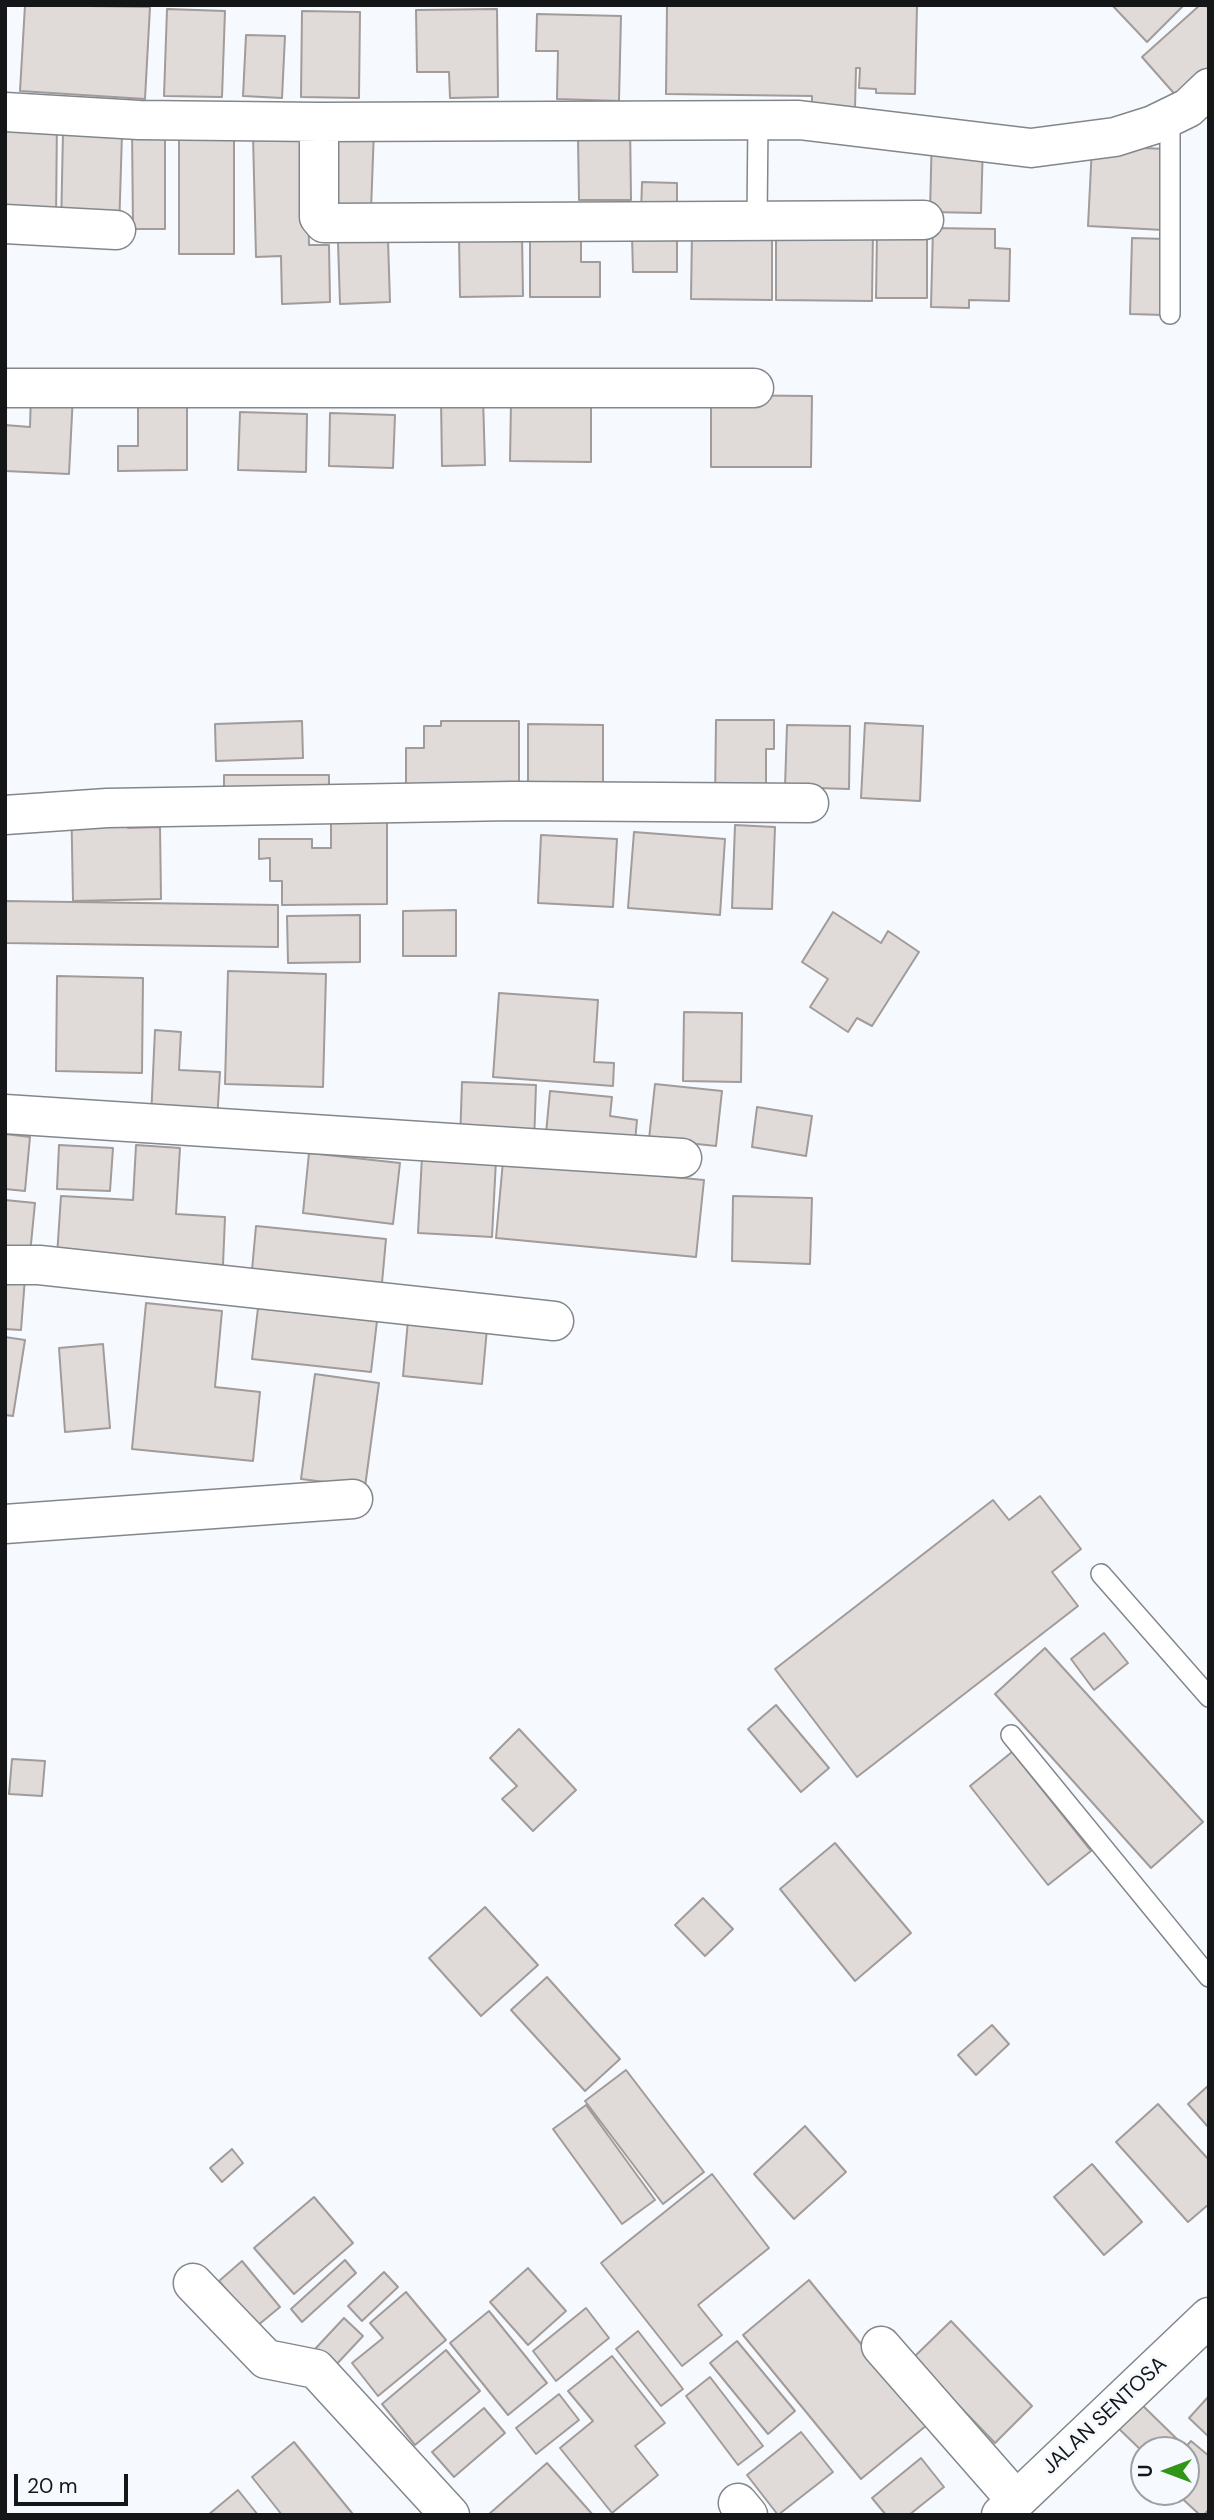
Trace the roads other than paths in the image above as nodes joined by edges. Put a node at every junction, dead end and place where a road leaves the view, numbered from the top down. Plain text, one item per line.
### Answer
1 (1209, 88) edge
2 (5, 112) edge
3 (1170, 117) junction
4 (758, 120) junction
5 (319, 122) junction
6 (924, 220) dead end
7 (757, 221) junction
8 (5, 224) edge
9 (116, 230) dead end
10 (1170, 314) dead end
11 (5, 388) edge
12 (754, 388) dead end
13 (809, 803) dead end
14 (5, 815) edge
15 (5, 1114) edge
16 (682, 1158) dead end
17 (5, 1265) edge
18 (554, 1321) dead end
19 (354, 1499) dead end
20 (5, 1524) edge
21 (1101, 1574) dead end
22 (1209, 1697) edge
23 (1011, 1735) dead end
24 (1209, 1977) edge
25 (192, 2283) dead end
26 (1209, 2317) edge
27 (881, 2346) dead end
28 (1008, 2507) edge
29 (450, 2515) edge

1 - 3 street
2 - 5 street
3 - 4 street
3 - 10 lane
4 - 5 street
4 - 7 lane
5 - 7 street
6 - 7 street
8 - 9 street
11 - 12 street
13 - 14 street
15 - 16 street
17 - 18 street
19 - 20 street
21 - 22 lane
23 - 24 lane
25 - 29 street
26 - 28 street, JALAN SENTOSA
27 - 28 street

